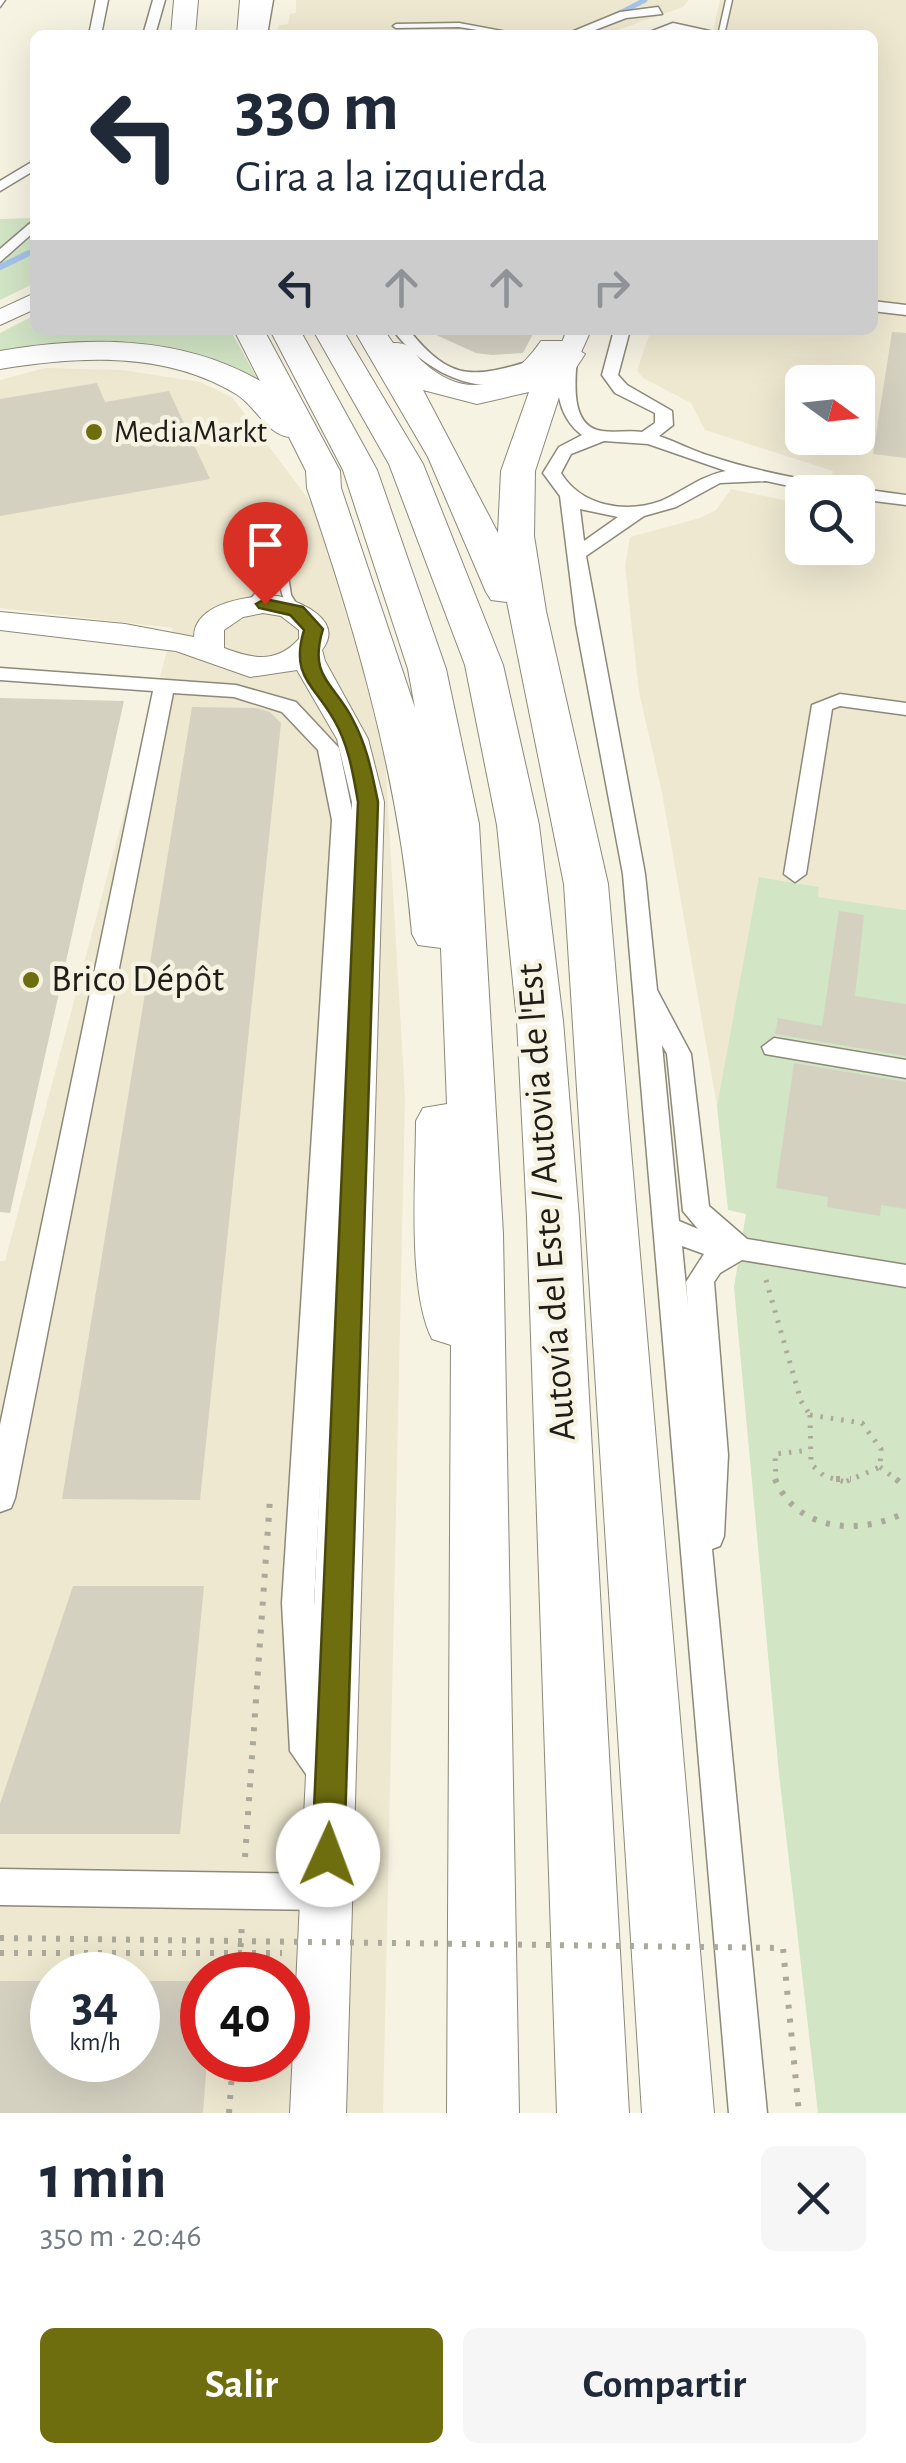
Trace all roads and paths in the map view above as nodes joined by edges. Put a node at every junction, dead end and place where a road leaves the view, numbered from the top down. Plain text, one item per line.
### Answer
1 (102, 0) edge
2 (186, 0) edge
3 (239, 0) edge
4 (252, 0) edge
5 (267, 0) edge
6 (671, 0) edge
7 (729, 0) edge
8 (658, 11) junction
9 (396, 26) dead end
10 (96, 30) edge
11 (183, 30) edge
12 (238, 30) edge
13 (249, 30) edge
14 (262, 30) edge
15 (489, 30) edge
16 (584, 30) edge
17 (643, 30) edge
18 (659, 30) edge
19 (694, 30) edge
20 (717, 30) edge
21 (30, 167) edge
22 (0, 187) edge
23 (30, 228) edge
24 (0, 257) edge
25 (30, 303) edge
26 (878, 307) edge
27 (906, 310) edge
28 (0, 318) edge
29 (251, 335) edge
30 (289, 335) edge
31 (331, 335) edge
32 (372, 335) edge
33 (387, 335) edge
34 (406, 335) edge
35 (620, 335) edge
36 (565, 340) edge
37 (0, 360) edge
38 (600, 436) junction
39 (646, 438) junction
40 (685, 455) junction
41 (766, 476) junction
42 (785, 480) edge
43 (692, 487) junction
44 (324, 488) junction
45 (569, 496) junction
46 (875, 496) edge
47 (906, 500) edge
48 (639, 511) junction
49 (579, 554) junction
50 (248, 606) junction
51 (296, 611) junction
52 (218, 618) junction
53 (0, 621) edge
54 (125, 633) junction
55 (209, 650) junction
56 (307, 650) junction
57 (270, 668) junction
58 (4, 673) edge
59 (164, 686) junction
60 (906, 709) edge
61 (551, 718) junction
62 (358, 753) junction
63 (795, 874) dead end
64 (646, 987) junction
65 (774, 1047) dead end
66 (906, 1070) edge
67 (668, 1228) junction
68 (752, 1250) junction
69 (906, 1276) edge
70 (810, 1415) junction
71 (810, 1450) junction
72 (880, 1467) junction
73 (476, 1470) junction
74 (906, 1487) edge
75 (0, 1498) edge
76 (906, 1512) edge
77 (705, 1635) junction
78 (331, 1782) junction
79 (0, 1887) edge
80 (326, 1892) junction
81 (0, 1938) edge
82 (180, 1953) edge
83 (0, 1954) edge
84 (232, 2082) edge
85 (230, 2113) edge
86 (318, 2113) edge
87 (483, 2113) edge
88 (592, 2113) edge
89 (678, 2113) edge
90 (748, 2113) edge
91 (799, 2113) edge

1 - 10 street
2 - 11 highway
3 - 12 highway
4 - 13 highway
5 - 14 street
6 - 8 street
7 - 20 lane
8 - 16 street
8 - 17 street
9 - 15 lane
18 - 19 street
21 - 22 street
23 - 24 street
25 - 28 street
26 - 27 street
29 - 44 highway
30 - 73 highway, Autovía del Este / Autovia de l'Est
31 - 88 highway, Autovía del Este / Autovia de l'Est
32 - 61 highway
33 - 36 highway
34 - 36 street
35 - 39 street
36 - 38 street
36 - 61 highway
37 - 44 highway
38 - 39 street
38 - 45 street
39 - 40 street
40 - 41 street
40 - 43 street
41 - 42 street
41 - 43 street
43 - 48 street
44 - 73 highway
45 - 48 street
45 - 49 street
46 - 47 street
48 - 49 street
49 - 64 street
50 - 51 street
50 - 51 lane
50 - 52 street
51 - 56 street
52 - 54 street
52 - 55 street
53 - 54 street
54 - 55 street
55 - 57 street
56 - 57 street
56 - 62 street
57 - 62 street
58 - 59 street
59 - 75 street
59 - 78 street
60 - 63 street
61 - 89 highway
62 - 78 street
64 - 67 street
64 - 68 street
65 - 66 street
67 - 68 street
67 - 77 street
68 - 69 street
68 - 70 path
68 - 77 street
70 - 71 path
70 - 72 path
71 - 72 path
71 - 76 path
72 - 74 path
73 - 87 highway, Autovía del Este / Autovia de l'Est
77 - 90 street
78 - 80 street
79 - 80 street
80 - 86 street
81 - 91 path, bridge
82 - 83 path
84 - 85 path

